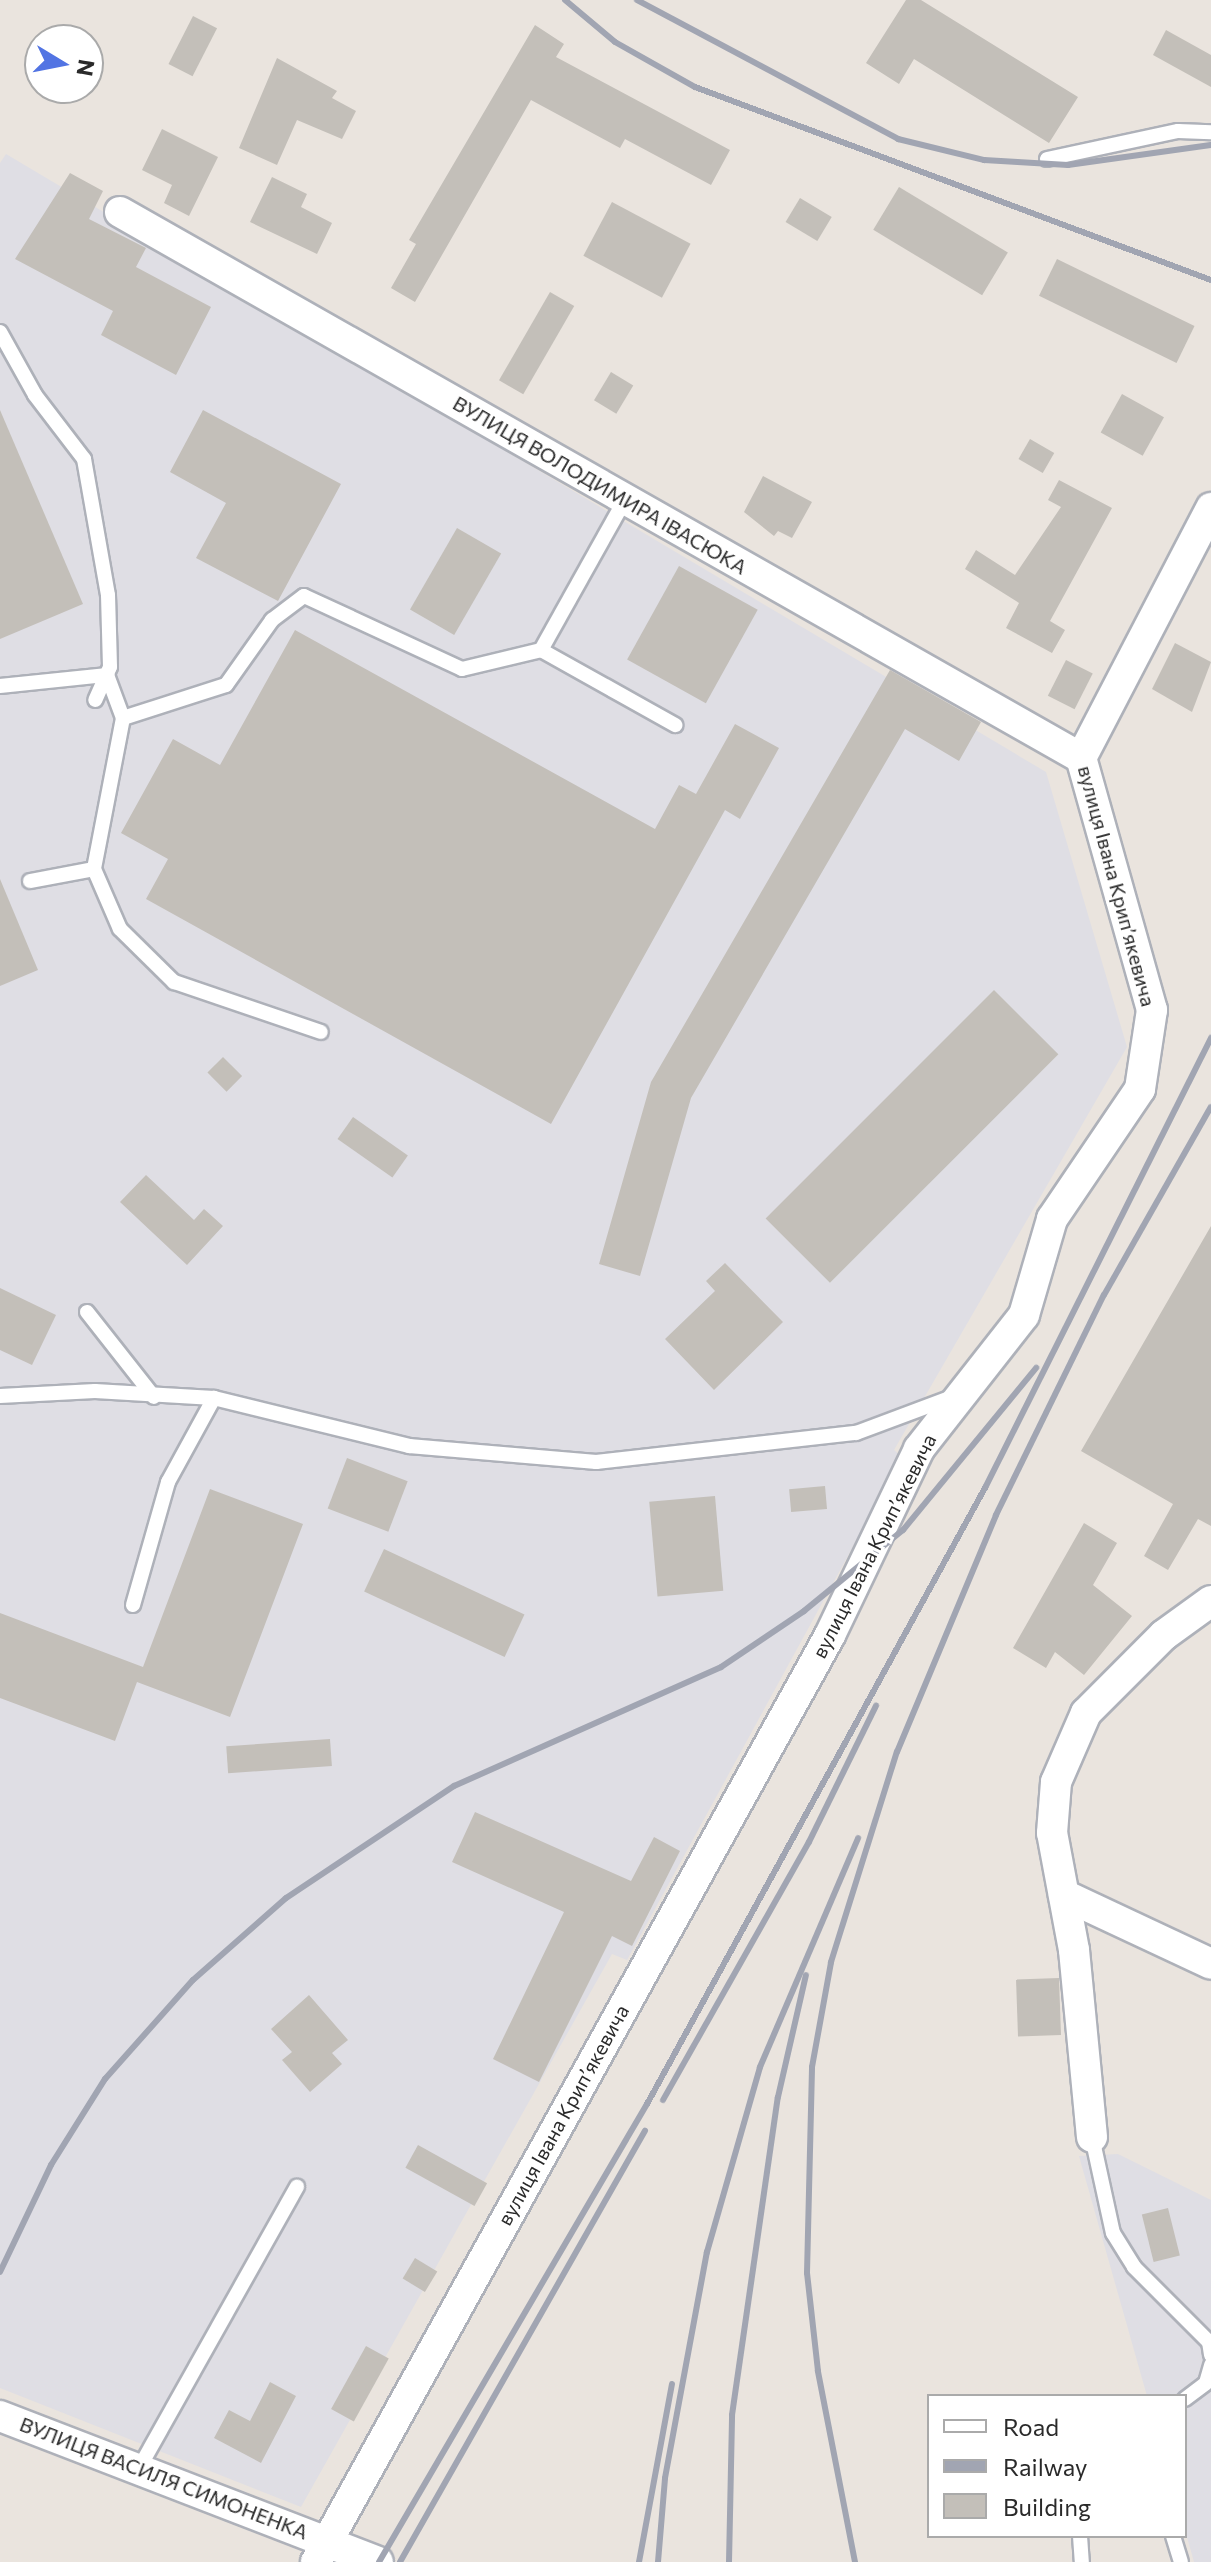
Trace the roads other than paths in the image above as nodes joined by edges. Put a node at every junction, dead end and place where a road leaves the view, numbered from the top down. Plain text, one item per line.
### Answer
1 (1211, 132) edge
2 (1047, 159) dead end
3 (120, 212) dead end
4 (0, 332) edge
5 (625, 500) junction
6 (1211, 508) edge
7 (541, 650) junction
8 (107, 675) junction
9 (0, 686) edge
10 (95, 700) dead end
11 (123, 718) junction
12 (675, 725) dead end
13 (1081, 758) junction
14 (94, 869) junction
15 (30, 881) dead end
16 (321, 1032) dead end
17 (87, 1312) dead end
18 (965, 1389) junction
19 (0, 1396) edge
20 (154, 1397) junction
21 (214, 1398) junction
22 (1211, 1601) edge
23 (133, 1605) dead end
24 (1064, 1895) junction
25 (1211, 1964) edge
26 (1092, 2137) joint
27 (297, 2187) dead end
28 (1211, 2355) edge
29 (1211, 2365) edge
30 (1187, 2397) edge
31 (0, 2416) edge
32 (138, 2470) junction
33 (1080, 2538) edge
34 (1174, 2538) edge
35 (322, 2551) edge
36 (378, 2562) edge
37 (1082, 2562) edge
38 (1181, 2562) edge

1 - 2 lane
3 - 5 street, ВУЛИЦЯ ВОЛОДИМИРА ІВАСЮКА
4 - 8 lane
5 - 7 lane
5 - 13 street, ВУЛИЦЯ ВОЛОДИМИРА ІВАСЮКА
6 - 13 street, вулиця Івана Крипʼякевича
7 - 11 lane
7 - 12 lane
8 - 9 lane
8 - 10 lane
8 - 11 lane
11 - 14 lane
13 - 18 street, вулиця Івана Крипʼякевича
14 - 15 lane
14 - 16 lane
17 - 20 lane
18 - 21 lane
18 - 35 street, вулиця Івана Крипʼякевича
19 - 20 lane
20 - 21 lane
21 - 23 lane
22 - 24 street
24 - 25 street
24 - 26 street
26 - 28 lane
27 - 32 lane
29 - 30 lane
31 - 32 street, ВУЛИЦЯ ВАСИЛЯ СИМОНЕНКА
32 - 35 street, ВУЛИЦЯ ВАСИЛЯ СИМОНЕНКА
33 - 37 lane
34 - 38 lane
35 - 36 street, ВУЛИЦЯ ВАСИЛЯ СИМОНЕНКА

